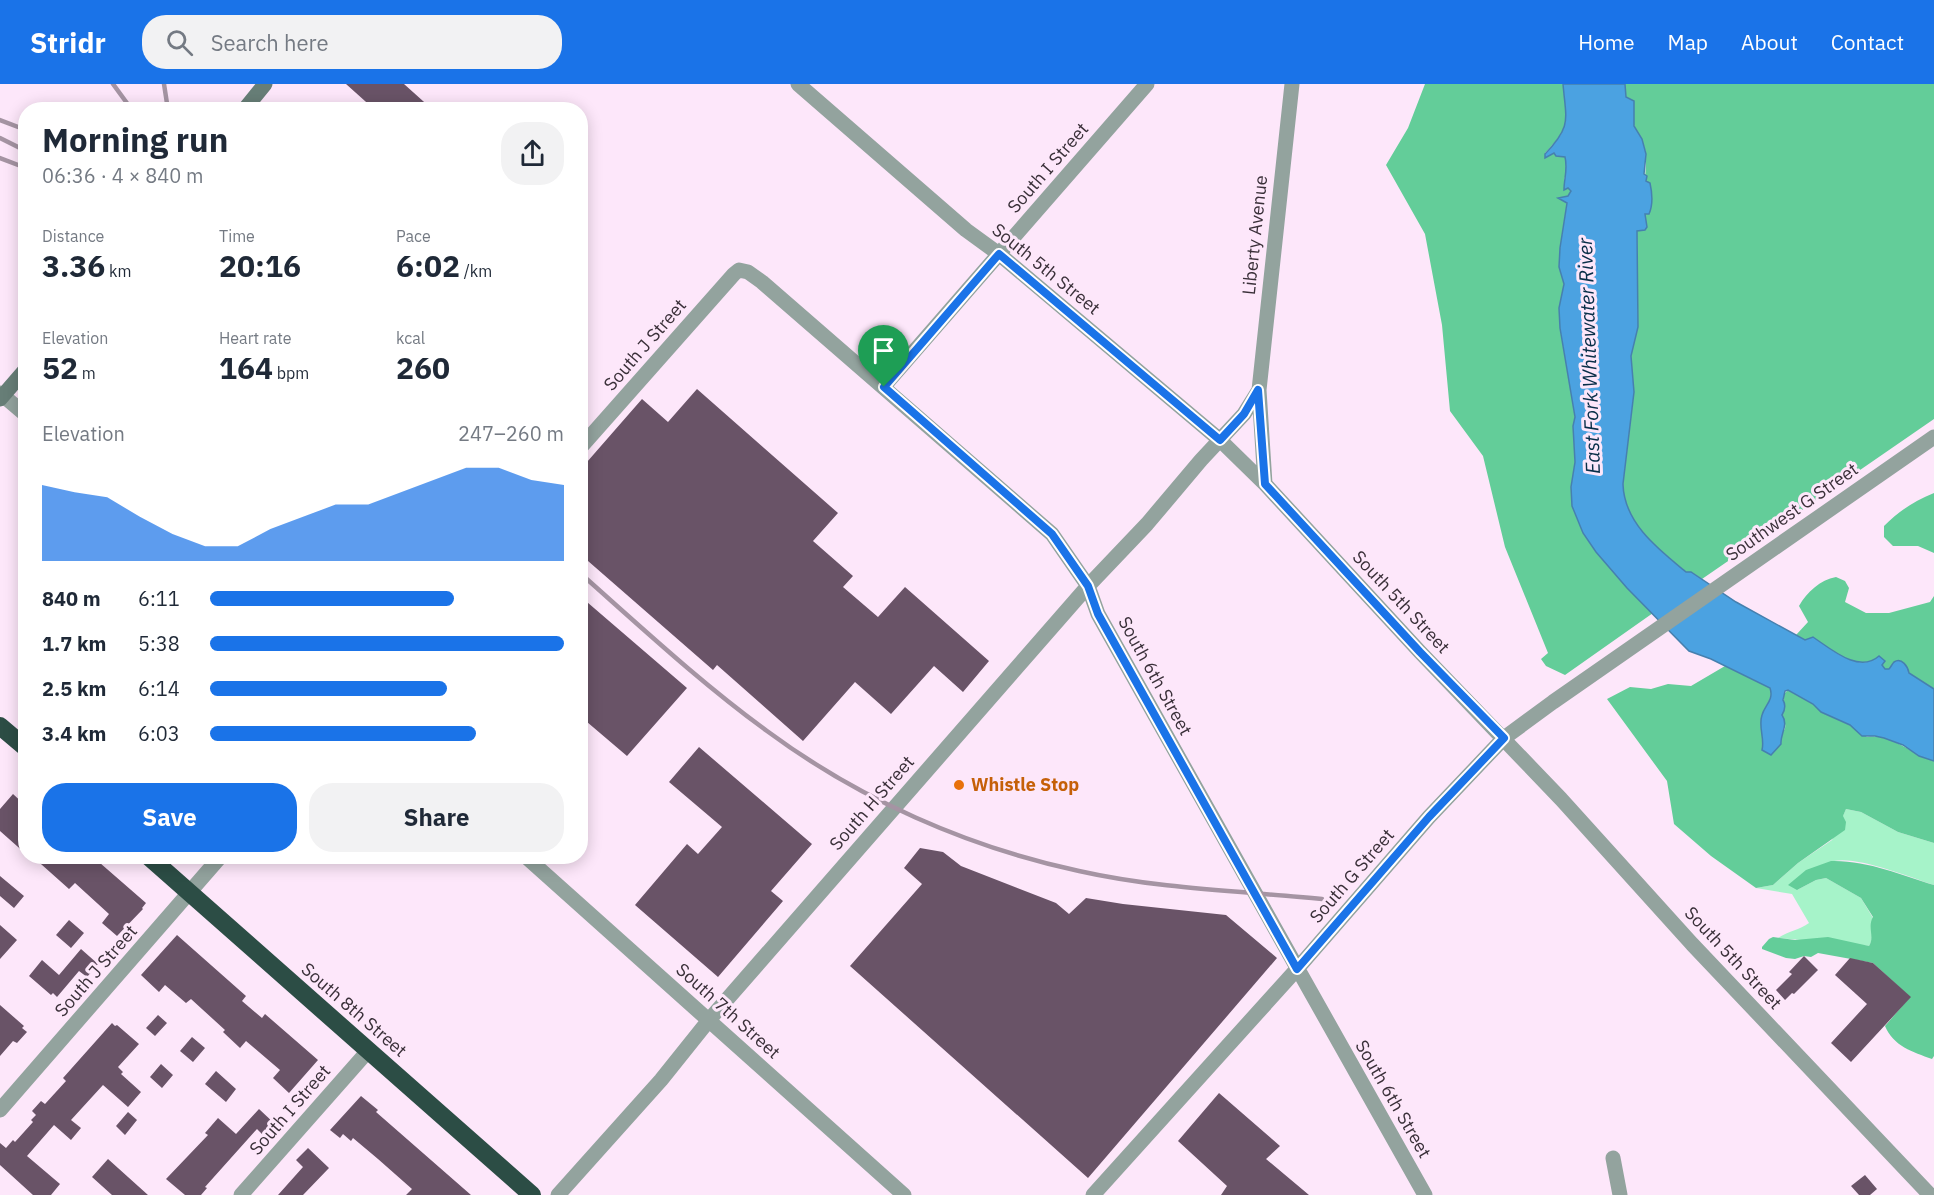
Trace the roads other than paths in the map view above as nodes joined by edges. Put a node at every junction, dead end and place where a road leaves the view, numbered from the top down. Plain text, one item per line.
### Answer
1 (265, 84) edge
2 (798, 84) edge
3 (1147, 84) edge
4 (1292, 84) edge
5 (250, 102) edge
6 (999, 254) junction
7 (739, 270) joint
8 (18, 378) edge
9 (884, 387) junction
10 (1258, 390) junction
11 (1, 396) edge
12 (18, 409) edge
13 (1934, 437) edge
14 (588, 439) edge
15 (1220, 440) junction
16 (1265, 484) junction
17 (1088, 586) junction
18 (1673, 619) joint
19 (0, 726) edge
20 (1504, 738) junction
21 (18, 741) edge
22 (157, 864) edge
23 (214, 864) edge
24 (534, 864) edge
25 (189, 893) junction
26 (1297, 969) junction
27 (709, 1020) junction
28 (368, 1051) junction
29 (0, 1110) edge
30 (1612, 1158) dead end
31 (241, 1195) edge
32 (532, 1195) edge
33 (558, 1195) edge
34 (904, 1195) edge
35 (1093, 1195) edge
36 (1425, 1195) edge
37 (1620, 1195) edge
38 (1930, 1195) edge

1 - 5 street
2 - 6 street, South 5th Street
3 - 6 street, South I Street
4 - 10 street, Liberty Avenue
6 - 9 street, South I Street
6 - 15 street, South 5th Street
7 - 9 street, South 6th Street
7 - 14 street, South J Street
8 - 11 street
9 - 17 street, South 6th Street
10 - 15 street, Liberty Avenue
10 - 16 street, Liberty Avenue
11 - 12 street
13 - 18 street, Southwest G Street
15 - 16 street, South 5th Street
15 - 17 street, South H Street
16 - 20 street, South 5th Street
17 - 26 street, South 6th Street
17 - 27 street, South H Street
18 - 20 street, South G Street
19 - 21 highway
20 - 26 street, South G Street
20 - 38 street, South 5th Street
22 - 25 highway, South 8th Street
23 - 25 street, South J Street
24 - 27 street, South 7th Street
25 - 28 highway, South 8th Street
25 - 29 street, South J Street
26 - 35 street, South G Street
26 - 36 street, South 6th Street
27 - 33 street, South H Street
27 - 34 street, South 7th Street
28 - 31 street, South I Street
28 - 32 highway, South 8th Street
30 - 37 street

